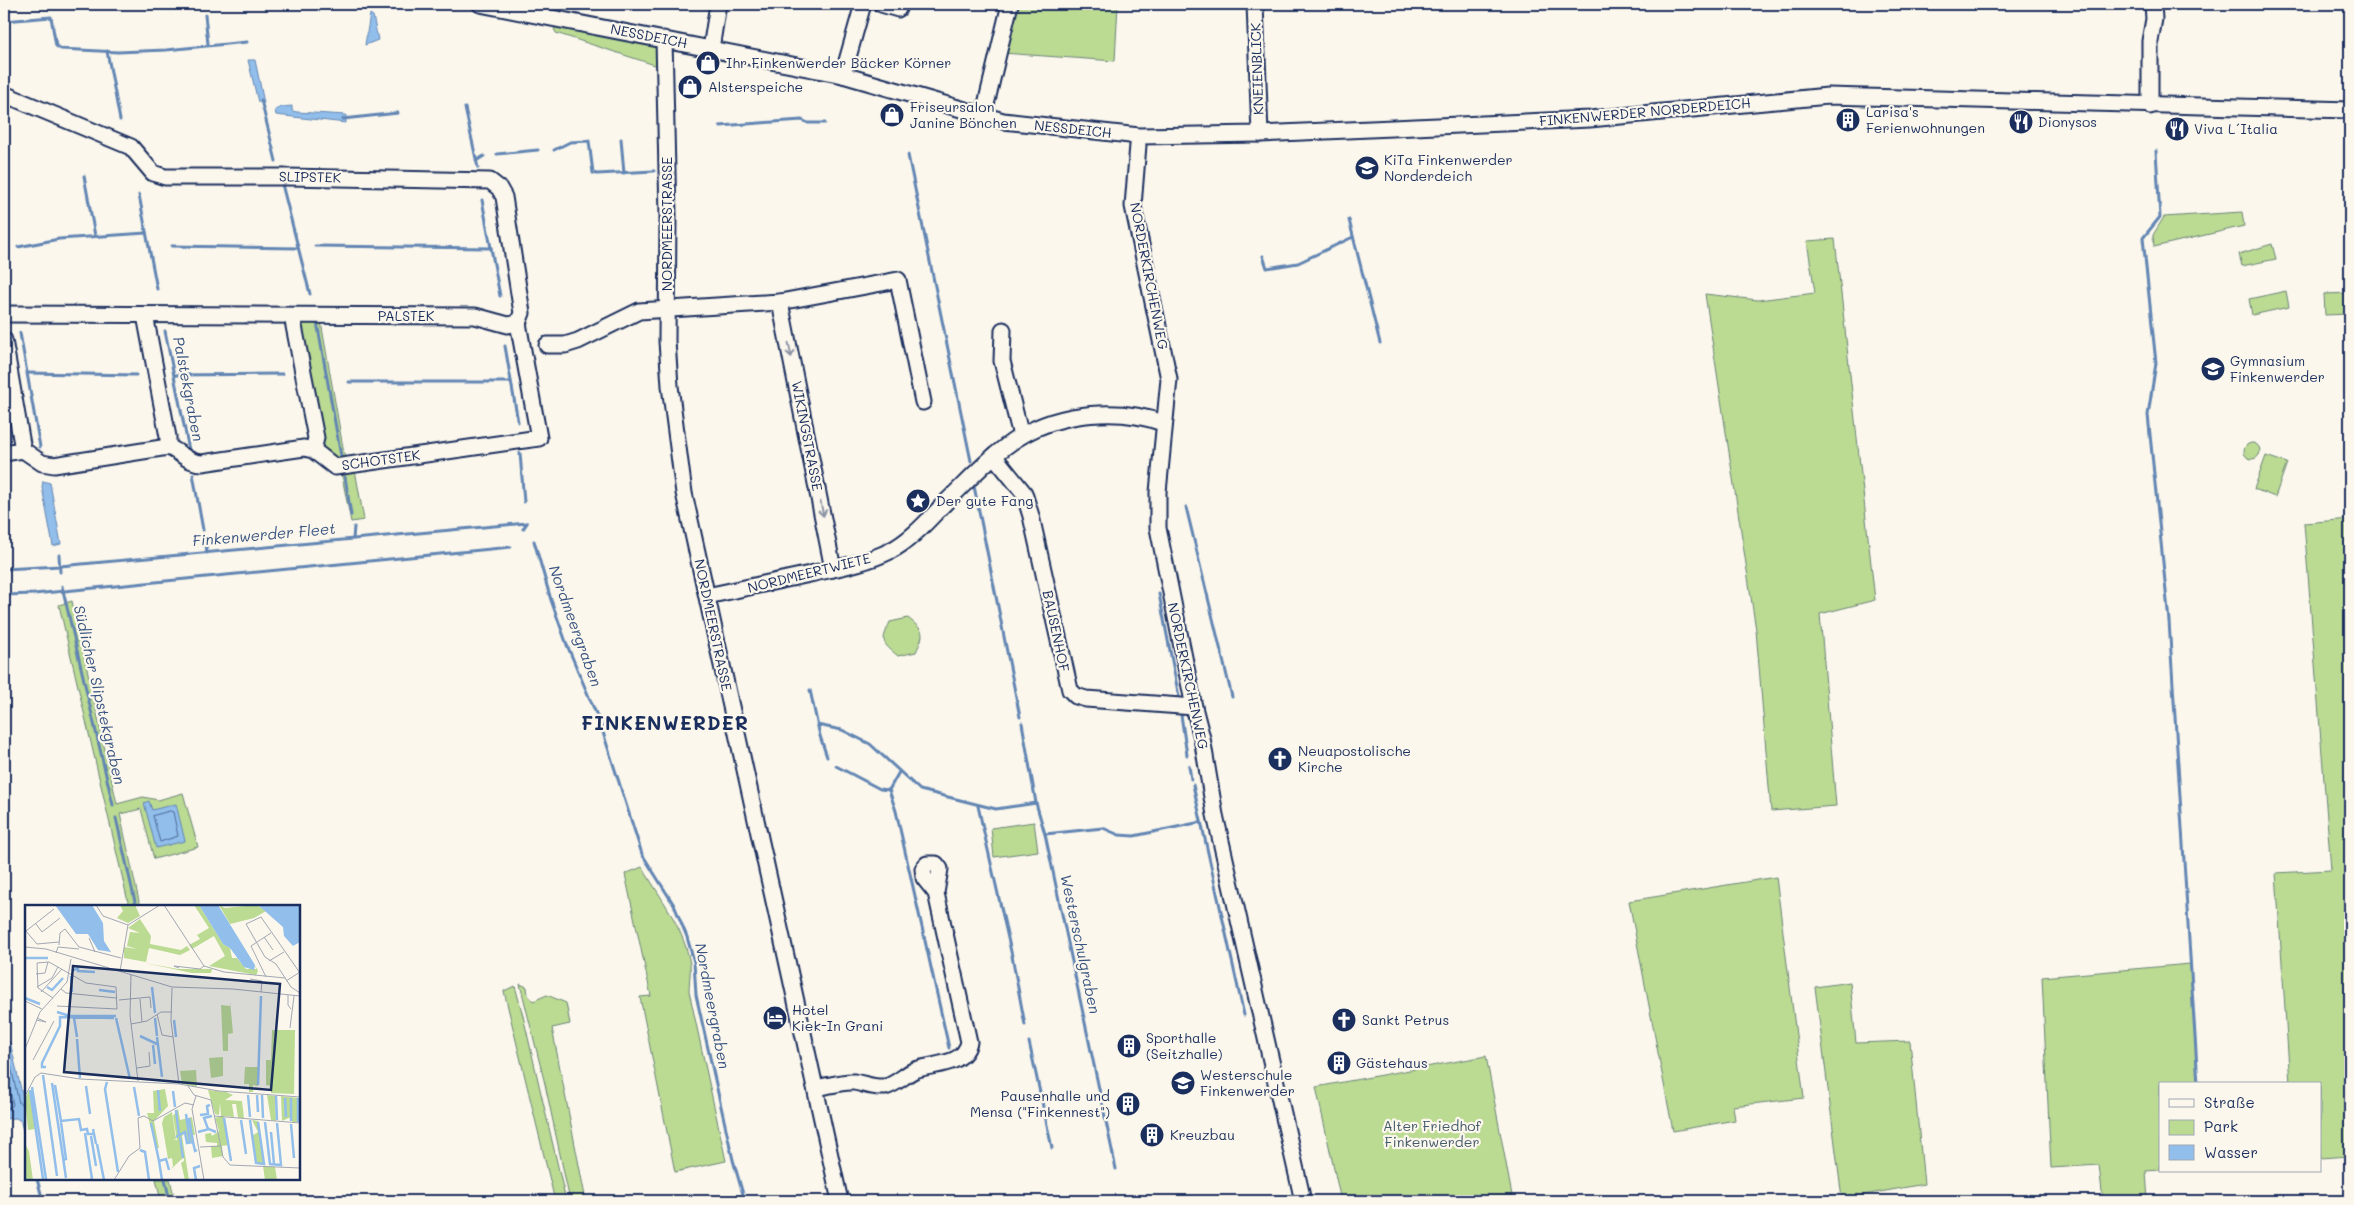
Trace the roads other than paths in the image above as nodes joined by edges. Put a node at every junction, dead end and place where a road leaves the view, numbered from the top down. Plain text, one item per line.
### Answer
1 (480, 4) edge
2 (718, 4) edge
3 (863, 4) edge
4 (881, 4) edge
5 (1010, 4) edge
6 (1255, 4) edge
7 (2153, 4) edge
8 (529, 8) edge
9 (898, 9) dead end
10 (664, 39) junction
11 (711, 48) junction
12 (843, 75) junction
13 (4, 94) edge
14 (2150, 106) junction
15 (2350, 110) edge
16 (982, 117) junction
17 (1260, 134) junction
18 (1139, 140) junction
19 (780, 302) junction
20 (667, 309) junction
21 (4, 314) edge
22 (144, 315) junction
23 (292, 316) junction
24 (518, 323) junction
25 (1002, 330) dead end
26 (4, 340) edge
27 (547, 345) dead end
28 (923, 402) dead end
29 (1163, 423) junction
30 (1021, 436) junction
31 (168, 447) junction
32 (24, 450) junction
33 (313, 450) junction
34 (4, 453) edge
35 (994, 456) junction
36 (833, 569) junction
37 (707, 596) junction
38 (1194, 708) junction
39 (936, 893) dead end
40 (816, 1088) junction
41 (840, 1201) edge
42 (1303, 1201) edge

1 - 8 street, NESSDEICH
2 - 11 street
3 - 12 street
4 - 9 street
5 - 16 street
6 - 17 street, KNEIENBLICK
7 - 14 street
8 - 10 street, NESSDEICH
10 - 11 street, NESSDEICH
10 - 20 street, NORDMEERSTRASSE
11 - 12 street, NESSDEICH
12 - 16 street, NESSDEICH
13 - 24 street, SLIPSTEK
14 - 15 street, FINKENWERDER NORDERDEICH
14 - 17 street, FINKENWERDER NORDERDEICH
16 - 18 street, NESSDEICH
17 - 18 street, FINKENWERDER NORDERDEICH
18 - 29 street, NORDERKIRCHENWEG
19 - 20 street
19 - 28 street
19 -> 36 street, WIKINGSTRASSE
20 - 27 street
20 - 37 street, NORDMEERSTRASSE
21 - 22 street, PALSTEK
22 - 23 street, PALSTEK
22 - 31 street
23 - 24 street, PALSTEK
23 - 33 street
24 - 33 street, SCHOTSTEK
25 - 30 street
26 - 32 street
29 - 30 street, NORDMEERTWIETE
29 - 38 street, NORDERKIRCHENWEG
30 - 35 street, NORDMEERTWIETE
31 - 32 street
31 - 33 street
32 - 34 street
35 - 36 street, NORDMEERTWIETE
35 - 38 street, BAUSENHOF
36 - 37 street, NORDMEERTWIETE
37 - 40 street, NORDMEERSTRASSE
38 - 42 street, NORDERKIRCHENWEG
39 - 40 street
40 - 41 street, NORDMEERSTRASSE

